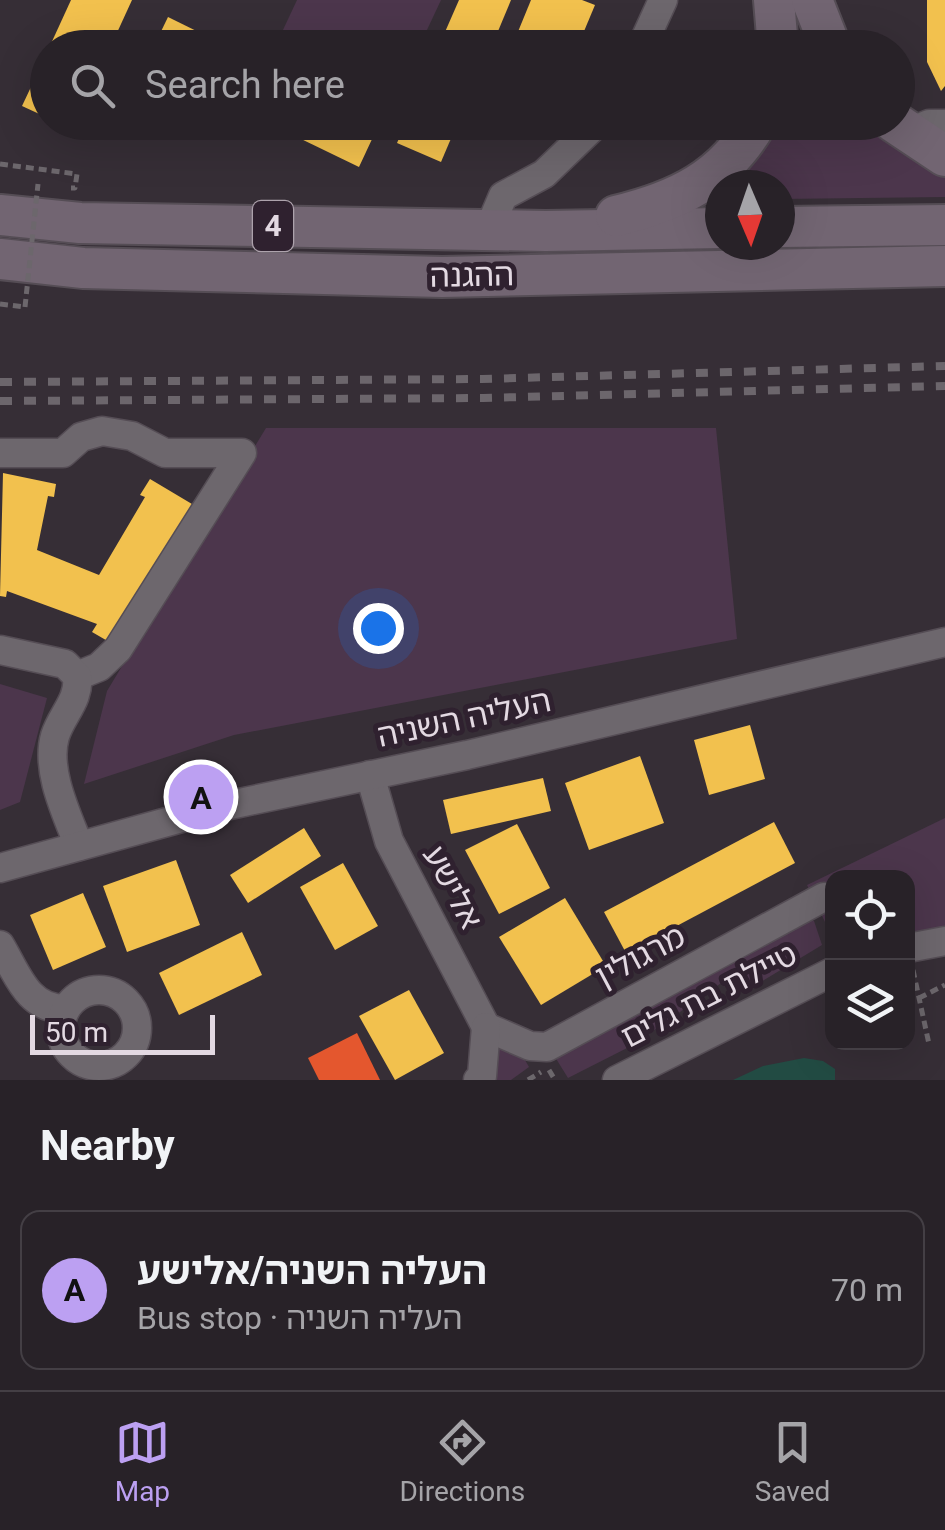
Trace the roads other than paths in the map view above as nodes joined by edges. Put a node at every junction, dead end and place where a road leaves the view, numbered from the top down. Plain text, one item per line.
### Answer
1 (663, 0) edge
2 (774, 0) edge
3 (812, 0) edge
4 (649, 30) edge
5 (776, 30) edge
6 (824, 30) edge
7 (915, 126) edge
8 (579, 140) edge
9 (745, 140) edge
10 (945, 156) edge
11 (0, 215) edge
12 (945, 225) edge
13 (795, 227) edge
14 (705, 228) edge
15 (489, 230) junction
16 (546, 231) junction
17 (0, 259) edge
18 (945, 266) edge
19 (442, 277) junction
20 (945, 293) edge
21 (0, 453) edge
22 (945, 642) edge
23 (0, 650) edge
24 (77, 676) junction
25 (370, 775) junction
26 (79, 846) junction
27 (0, 868) edge
28 (824, 897) dead end
29 (945, 941) edge
30 (0, 945) edge
31 (915, 947) edge
32 (825, 976) edge
33 (64, 1010) junction
34 (486, 1027) junction
35 (119, 1071) edge
36 (478, 1080) edge
37 (617, 1080) edge

1 - 4 street
2 - 5 highway
3 - 6 highway
7 - 10 highway
8 - 15 street
9 - 16 highway
11 - 15 highway, ההגנה / 4
12 - 13 highway
14 - 16 highway, ההגנה / 4
15 - 16 highway, ההגנה / 4
17 - 19 highway, ההגנה / 4
18 - 19 highway, ההגנה / 4
19 - 20 highway
21 - 24 street
22 - 25 street, העליה השניה
23 - 24 street
24 - 26 street
25 - 26 street, העליה השניה
25 - 34 street, אלישע
26 - 27 street, העליה השניה
28 - 34 street, מרגולין
29 - 31 street
30 - 33 street
32 - 37 street, טיילת בת גלים
33 - 35 street
33 - 35 street
34 - 36 street

